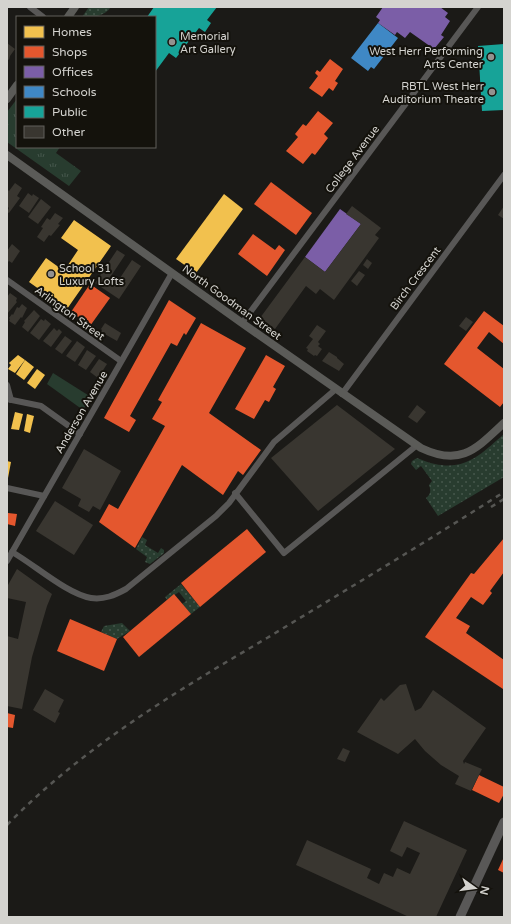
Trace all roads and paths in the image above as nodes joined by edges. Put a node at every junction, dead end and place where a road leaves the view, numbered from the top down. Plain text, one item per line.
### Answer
1 (30, 7) edge
2 (75, 7) edge
3 (478, 7) edge
4 (43, 16) edge
5 (69, 16) edge
6 (16, 86) edge
7 (7, 99) edge
8 (7, 154) edge
9 (504, 175) edge
10 (172, 272) junction
11 (7, 280) edge
12 (242, 323) junction
13 (121, 361) junction
14 (7, 385) edge
15 (339, 392) junction
16 (9, 399) edge
17 (504, 423) edge
18 (80, 434) junction
19 (416, 446) junction
20 (7, 488) edge
21 (235, 493) junction
22 (44, 496) junction
23 (12, 552) junction
24 (7, 561) edge
25 (504, 822) edge
26 (460, 917) edge

1 - 4 street
2 - 5 main road
3 - 12 street, College Avenue
6 - 7 main road
8 - 10 main road, North Goodman Street
9 - 15 street, Birch Crescent
10 - 12 main road, North Goodman Street
10 - 13 street, Anderson Avenue
11 - 13 street, Arlington Street
12 - 15 main road, North Goodman Street
13 - 18 street, Anderson Avenue
14 - 16 street
15 - 19 main road, North Goodman Street
15 - 21 street, Birch Crescent
16 - 18 street
17 - 19 main road, North Goodman Street
18 - 22 street, Anderson Avenue
19 - 21 street
20 - 22 street
21 - 23 street, Birch Crescent
22 - 23 street, Anderson Avenue
23 - 24 street, Anderson Avenue
25 - 26 main road

